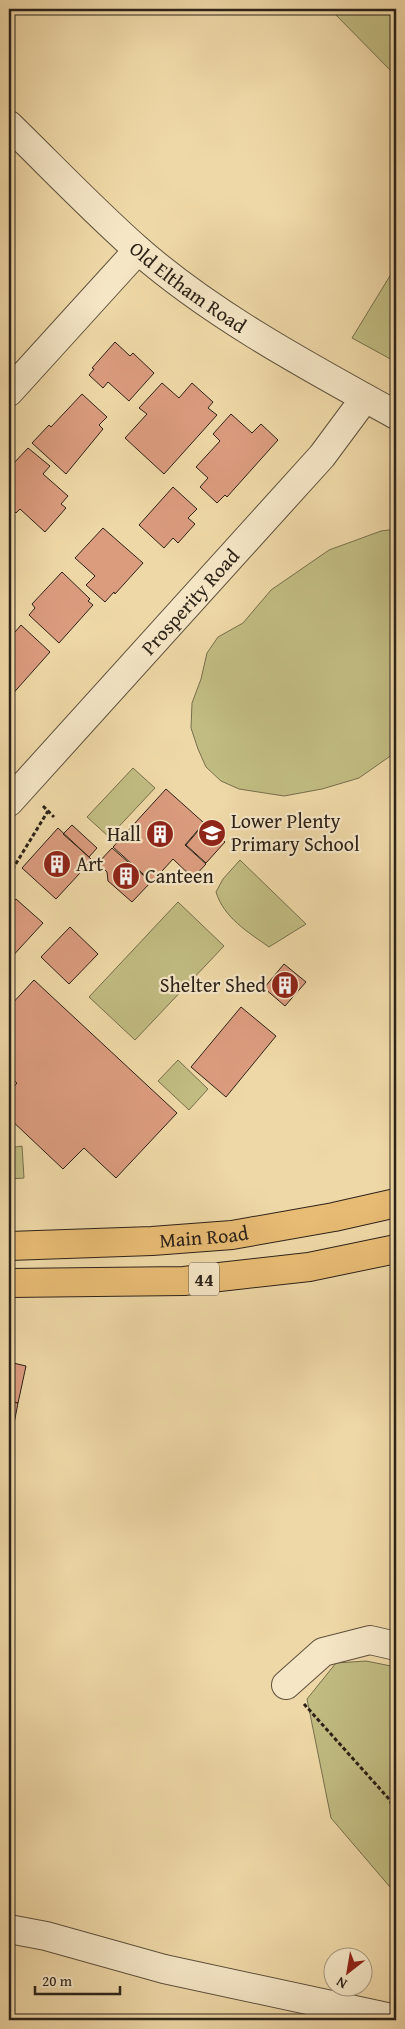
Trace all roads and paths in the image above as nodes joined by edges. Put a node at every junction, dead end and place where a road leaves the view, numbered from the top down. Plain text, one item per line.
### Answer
1 (9, 125) edge
2 (138, 250) junction
3 (9, 392) edge
4 (366, 398) junction
5 (396, 415) edge
6 (9, 802) edge
7 (48, 811) dead end
8 (9, 875) edge
9 (396, 1203) edge
10 (9, 1246) edge
11 (396, 1249) edge
12 (9, 1283) edge
13 (396, 1646) edge
14 (286, 1685) joint
15 (396, 1812) edge
16 (9, 1929) edge
17 (396, 2019) edge

1 - 2 street, Old Eltham Road
2 - 3 street
2 - 4 street, Old Eltham Road
4 - 5 street, Old Eltham Road
4 - 6 street, Prosperity Road
7 - 8 path
9 - 10 main road, Main Road / 44
11 - 12 main road, Main Road / 44
13 - 14 street
14 - 15 path
16 - 17 street

